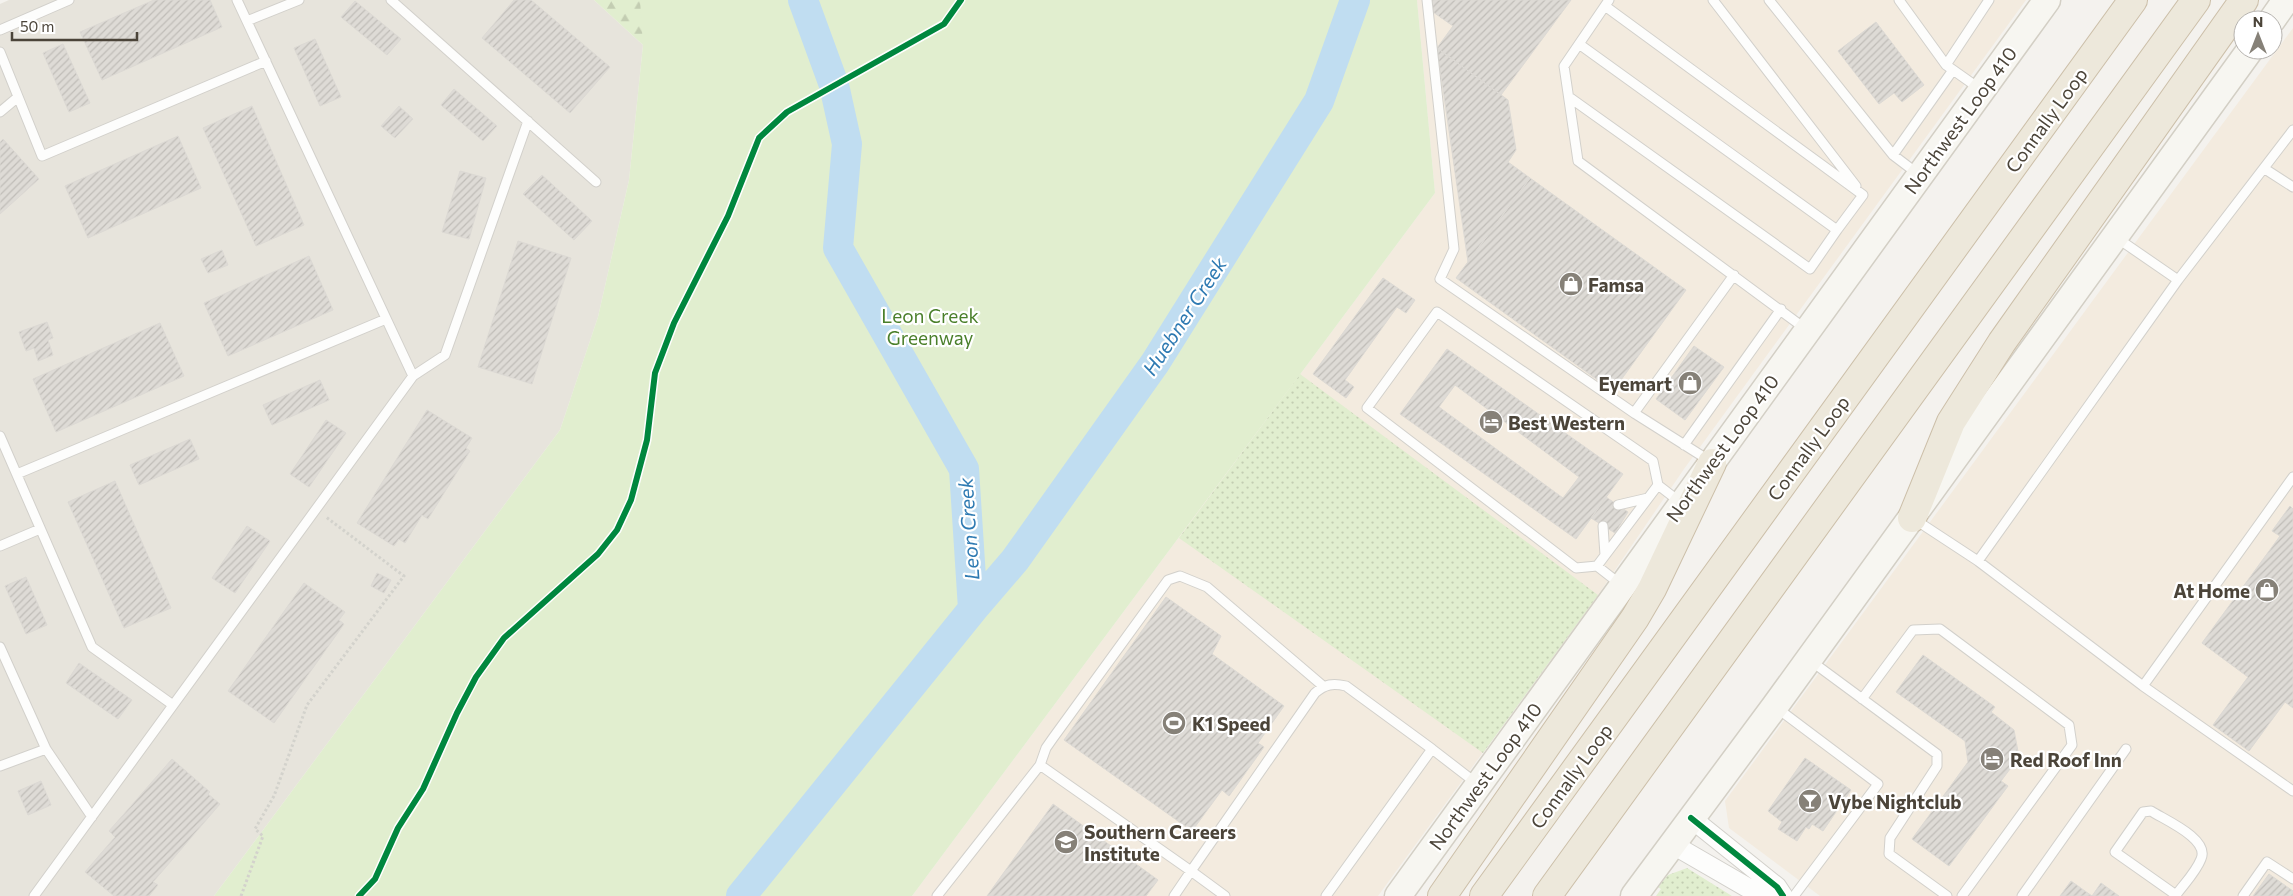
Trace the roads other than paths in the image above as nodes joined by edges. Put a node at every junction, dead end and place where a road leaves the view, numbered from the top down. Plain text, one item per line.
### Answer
1 (69, 0) edge
2 (237, 0) edge
3 (299, 0) edge
4 (391, 0) edge
5 (1427, 0) edge
6 (1713, 0) edge
7 (1769, 0) edge
8 (1899, 0) edge
9 (1989, 0) edge
10 (2047, 0) edge
11 (2133, 0) edge
12 (2196, 0) edge
13 (2244, 0) edge
14 (1607, 3) edge
15 (247, 21) junction
16 (0, 30) edge
17 (1579, 44) junction
18 (0, 52) edge
19 (2243, 60) edge
20 (266, 61) junction
21 (1949, 68) junction
22 (1982, 90) junction
23 (18, 97) junction
24 (1569, 97) junction
25 (0, 112) edge
26 (528, 121) junction
27 (2293, 130) edge
28 (1893, 154) junction
29 (2266, 169) junction
30 (1920, 175) junction
31 (596, 182) dead end
32 (2293, 187) edge
33 (1863, 196) junction
34 (1837, 230) junction
35 (2115, 236) junction
36 (1734, 275) junction
37 (2178, 280) junction
38 (1781, 309) junction
39 (386, 318) junction
40 (1807, 331) junction
41 (412, 376) junction
42 (1634, 413) junction
43 (0, 436) edge
44 (1684, 445) junction
45 (1712, 463) junction
46 (16, 474) junction
47 (2293, 477) edge
48 (1658, 485) junction
49 (1648, 498) junction
50 (1682, 503) junction
51 (1618, 504) dead end
52 (1912, 518) junction
53 (1603, 526) dead end
54 (40, 529) junction
55 (0, 546) edge
56 (1605, 556) junction
57 (1978, 561) junction
58 (1597, 566) junction
59 (1623, 586) junction
60 (0, 647) edge
61 (1808, 660) junction
62 (1323, 686) junction
63 (2143, 686) junction
64 (1862, 699) junction
65 (173, 705) junction
66 (1775, 706) junction
67 (46, 749) junction
68 (1432, 749) junction
69 (2126, 749) dead end
70 (1040, 765) junction
71 (0, 766) edge
72 (1479, 785) junction
73 (2293, 791) edge
74 (92, 817) junction
75 (1691, 818) junction
76 (1672, 844) junction
77 (1191, 871) junction
78 (2293, 879) edge
79 (2176, 895) edge
80 (34, 896) edge
81 (937, 896) edge
82 (1174, 896) edge
83 (1225, 896) edge
84 (1326, 896) edge
85 (1398, 896) edge
86 (1442, 896) edge
87 (1484, 896) edge
88 (1547, 896) edge
89 (1634, 896) edge
90 (1762, 896) edge
91 (1783, 896) edge
92 (1794, 896) edge
93 (1947, 896) edge
94 (1962, 896) edge
95 (2022, 896) edge
96 (2243, 896) edge

1 - 16 lane
2 - 15 lane
3 - 15 lane
4 - 26 lane
5 - 42 lane
6 - 33 lane
7 - 28 lane
8 - 21 lane
9 - 21 lane
10 - 22 main road, Northwest Loop 410
11 - 87 highway, Connally Loop
12 - 88 highway
13 - 52 highway
14 - 17 lane
14 - 33 lane
15 - 20 lane
17 - 24 lane
17 - 34 lane
18 - 23 lane
19 - 35 main road
20 - 23 lane
20 - 39 lane
21 - 22 lane
21 - 28 lane
22 - 30 main road, Northwest Loop 410
23 - 25 lane
24 - 34 lane
24 - 36 lane
26 - 31 lane
26 - 41 lane
27 - 29 lane
28 - 30 lane
29 - 32 lane
29 - 37 lane
30 - 40 main road, Northwest Loop 410
33 - 34 lane
35 - 37 lane
35 - 52 main road
36 - 38 lane
36 - 42 lane
37 - 57 lane
38 - 40 lane
38 - 44 lane
39 - 41 lane
39 - 46 lane
40 - 45 main road, Northwest Loop 410
41 - 65 lane
42 - 44 lane
43 - 46 lane
44 - 45 lane
45 - 50 main road, Northwest Loop 410
45 - 86 highway
46 - 54 lane
47 - 63 lane
48 - 49 lane
48 - 50 lane
48 - 58 lane
49 - 51 lane
49 - 56 lane
50 - 59 main road, Northwest Loop 410
52 - 57 lane
52 - 61 main road
53 - 56 lane
54 - 55 lane
54 - 65 lane
56 - 58 lane
57 - 63 lane
58 - 59 lane
59 - 72 main road, Northwest Loop 410
60 - 67 lane
61 - 64 lane
61 - 66 main road
62 - 68 lane
62 - 70 lane
62 - 77 lane
63 - 73 lane
64 - 93 lane
64 - 94 lane
65 - 74 lane
66 - 75 main road
66 - 92 lane
67 - 71 lane
67 - 74 lane
68 - 72 lane
68 - 84 lane
69 - 95 lane
70 - 77 lane
70 - 81 lane
72 - 85 main road, Northwest Loop 410
74 - 80 lane
75 - 76 main road
75 - 91 street
76 - 89 main road
76 - 90 street
77 - 82 lane
77 - 83 lane
78 - 96 lane
79 - 79 lane

